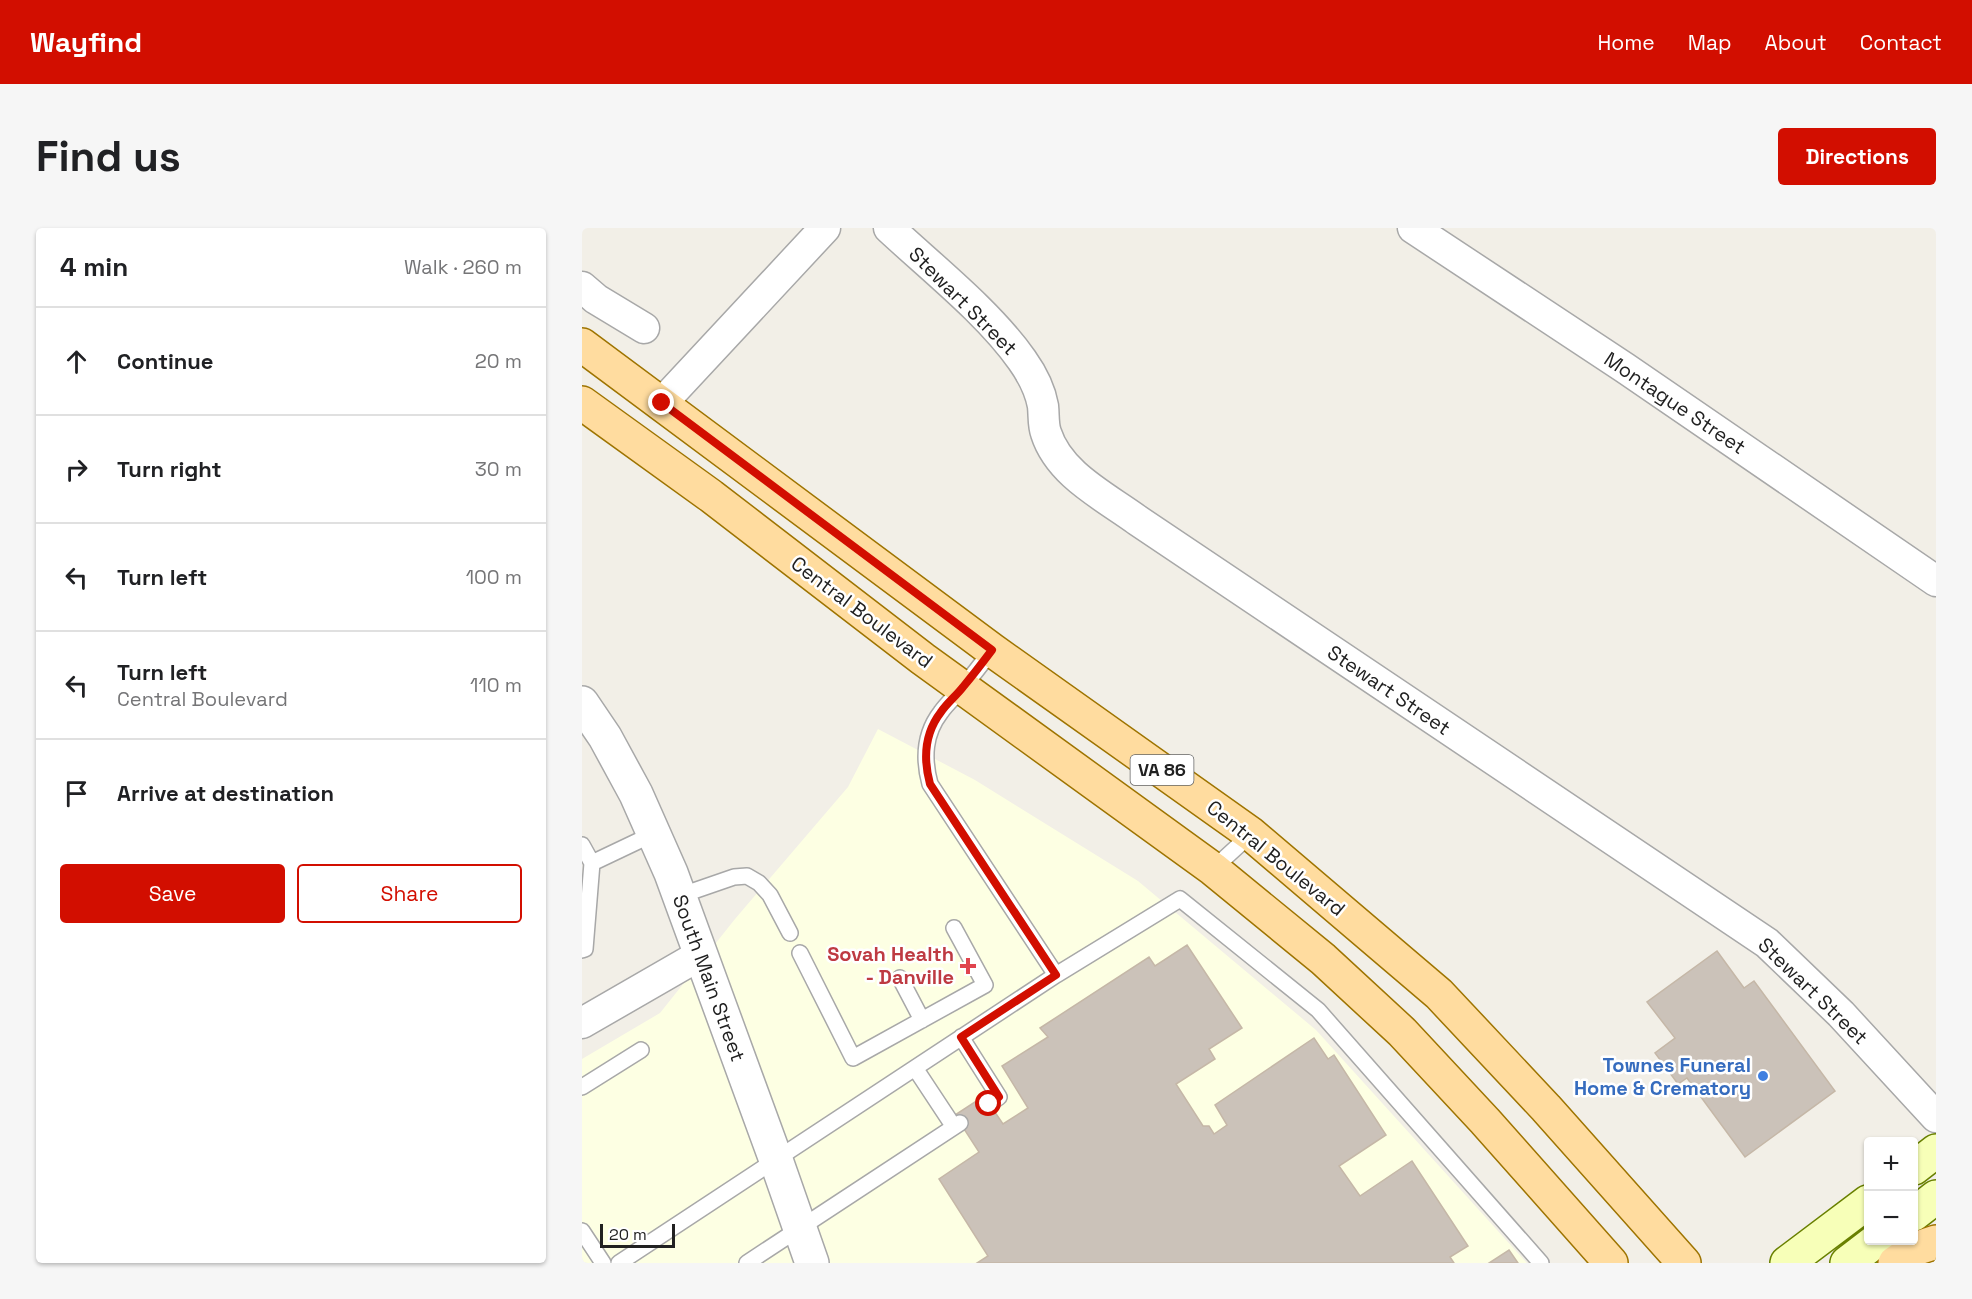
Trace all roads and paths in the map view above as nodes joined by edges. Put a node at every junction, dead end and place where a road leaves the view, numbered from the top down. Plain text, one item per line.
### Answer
1 (825, 228) edge
2 (889, 228) edge
3 (1413, 228) edge
4 (582, 287) edge
5 (644, 328) dead end
6 (582, 345) edge
7 (582, 403) edge
8 (662, 403) junction
9 (1936, 580) edge
10 (992, 650) junction
11 (963, 688) junction
12 (582, 703) edge
13 (653, 834) junction
14 (1251, 834) junction
15 (582, 845) edge
16 (592, 863) junction
17 (1213, 869) junction
18 (679, 896) junction
19 (954, 928) dead end
20 (790, 933) dead end
21 (582, 950) edge
22 (800, 953) dead end
23 (700, 955) junction
24 (1056, 975) junction
25 (900, 978) dead end
26 (921, 1020) junction
27 (582, 1023) edge
28 (961, 1037) junction
29 (641, 1050) dead end
30 (915, 1068) junction
31 (582, 1087) edge
32 (989, 1104) dead end
33 (1936, 1117) edge
34 (1936, 1151) edge
35 (776, 1160) junction
36 (1918, 1165) edge
37 (1936, 1197) edge
38 (1864, 1206) edge
39 (1918, 1211) edge
40 (799, 1229) junction
41 (582, 1231) edge
42 (1936, 1242) edge
43 (1870, 1245) edge
44 (603, 1263) edge
45 (619, 1263) edge
46 (747, 1263) edge
47 (812, 1263) edge
48 (1541, 1263) edge
49 (1611, 1263) edge
50 (1684, 1263) edge
51 (1787, 1263) edge
52 (1847, 1263) edge
53 (1895, 1263) edge

1 - 8 street
2 - 33 street, Stewart Street
3 - 9 street, Montague Street
4 - 5 street
6 - 8 main road, Central Boulevard / VA 86
7 - 11 main road, Central Boulevard / VA 86
8 - 10 main road, Central Boulevard / VA 86
10 - 11 lane
10 - 14 main road, Central Boulevard / VA 86
11 - 17 main road, Central Boulevard / VA 86
11 - 24 lane
12 - 13 street, South Main Street
13 - 16 lane
13 - 18 street, South Main Street
14 - 17 lane
14 - 50 main road, Central Boulevard / VA 86
15 - 16 lane
16 - 21 lane
17 - 49 main road, Central Boulevard / VA 86
18 - 20 lane
18 - 23 street, South Main Street
19 - 26 lane
22 - 26 lane
23 - 27 street
23 - 35 street, South Main Street
24 - 28 lane
24 - 48 lane
25 - 26 lane
28 - 30 lane
28 - 32 lane
29 - 31 lane
30 - 35 lane
30 - 40 lane
34 - 36 main road
35 - 40 street, South Main Street
35 - 45 lane
37 - 39 main road
38 - 51 main road
40 - 46 lane
40 - 47 street, South Main Street
41 - 44 lane
42 - 53 main road
43 - 52 main road

